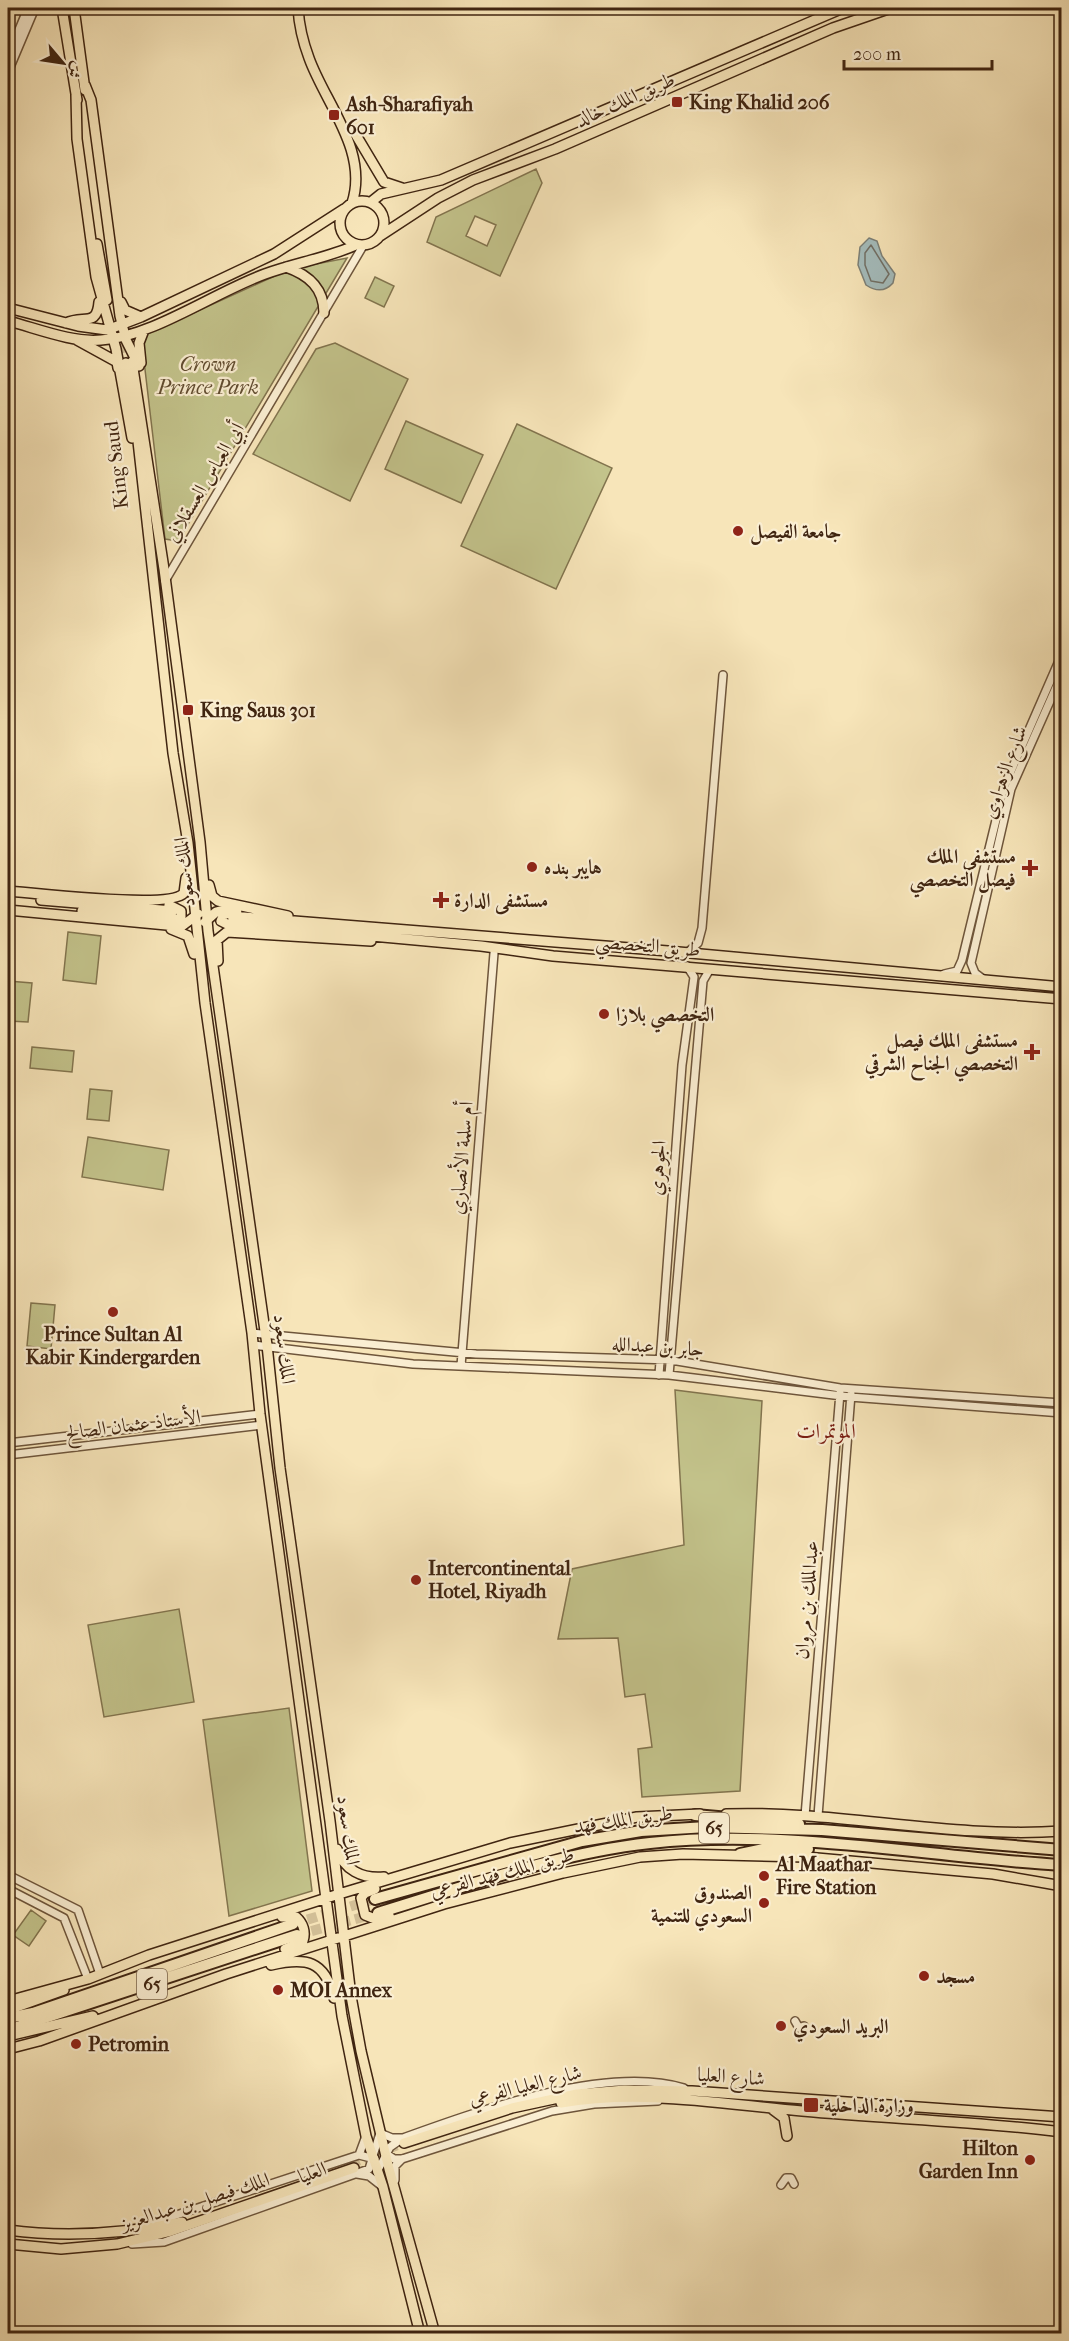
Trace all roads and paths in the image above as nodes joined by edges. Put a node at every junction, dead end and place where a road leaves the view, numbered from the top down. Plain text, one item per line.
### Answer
1 (28, 8) edge
2 (35, 8) edge
3 (62, 8) edge
4 (74, 8) edge
5 (298, 8) edge
6 (843, 8) edge
7 (891, 8) edge
8 (8, 56) edge
9 (8, 72) edge
10 (85, 85) junction
11 (356, 135) dead end
12 (404, 188) junction
13 (371, 202) junction
14 (348, 206) junction
15 (380, 236) junction
16 (360, 245) junction
17 (286, 267) junction
18 (117, 283) junction
19 (107, 298) junction
20 (8, 308) edge
21 (324, 313) junction
22 (141, 317) junction
23 (121, 320) junction
24 (8, 321) edge
25 (66, 324) junction
26 (144, 330) junction
27 (112, 333) junction
28 (125, 335) junction
29 (69, 336) junction
30 (141, 374) junction
31 (126, 399) junction
32 (151, 559) junction
33 (164, 569) junction
34 (165, 581) junction
35 (1062, 654) edge
36 (1062, 674) edge
37 (723, 675) dead end
38 (200, 842) junction
39 (188, 843) junction
40 (8, 891) edge
41 (8, 897) edge
42 (147, 902) junction
43 (8, 904) edge
44 (8, 910) edge
45 (290, 916) junction
46 (202, 922) junction
47 (146, 923) junction
48 (261, 932) junction
49 (457, 936) junction
50 (968, 937) junction
51 (976, 939) junction
52 (494, 953) junction
53 (686, 954) junction
54 (553, 956) junction
55 (687, 966) junction
56 (710, 969) junction
57 (937, 976) junction
58 (987, 982) junction
59 (1062, 987) edge
60 (1060, 999) edge
61 (218, 1002) junction
62 (205, 1004) junction
63 (252, 1333) junction
64 (265, 1333) junction
65 (253, 1345) junction
66 (267, 1345) junction
67 (462, 1353) junction
68 (660, 1360) junction
69 (671, 1360) junction
70 (461, 1366) junction
71 (659, 1375) junction
72 (669, 1375) junction
73 (840, 1388) junction
74 (851, 1389) junction
75 (840, 1396) junction
76 (850, 1397) junction
77 (1062, 1403) edge
78 (1062, 1413) edge
79 (260, 1414) junction
80 (262, 1425) junction
81 (8, 1443) edge
82 (8, 1455) edge
83 (816, 1681) junction
84 (829, 1681) junction
85 (695, 1815) junction
86 (805, 1816) junction
87 (818, 1816) junction
88 (330, 1821) junction
89 (822, 1830) junction
90 (1062, 1831) edge
91 (840, 1844) junction
92 (1062, 1844) edge
93 (1017, 1848) junction
94 (1062, 1850) edge
95 (740, 1854) junction
96 (1010, 1862) junction
97 (1062, 1865) edge
98 (416, 1872) junction
99 (1062, 1873) edge
100 (8, 1875) edge
101 (1062, 1886) edge
102 (8, 1888) edge
103 (339, 1894) junction
104 (326, 1898) junction
105 (375, 1899) tunnel mouth
106 (444, 1904) junction
107 (378, 1913) tunnel mouth
108 (246, 1925) junction
109 (343, 1935) junction
110 (331, 1939) junction
111 (89, 1944) junction
112 (75, 1947) junction
113 (248, 1967) junction
114 (100, 1974) junction
115 (88, 1979) junction
116 (8, 2001) edge
117 (134, 2007) junction
118 (8, 2010) edge
119 (342, 2016) junction
120 (8, 2018) edge
121 (795, 2021) dead end
122 (804, 2026) dead end
123 (8, 2030) edge
124 (8, 2036) edge
125 (8, 2049) edge
126 (676, 2099) junction
127 (767, 2107) junction
128 (1060, 2117) edge
129 (1062, 2132) edge
130 (380, 2133) junction
131 (788, 2136) dead end
132 (370, 2142) junction
133 (405, 2143) junction
134 (358, 2155) junction
135 (402, 2159) junction
136 (381, 2162) junction
137 (354, 2169) junction
138 (794, 2184) dead end
139 (781, 2185) dead end
140 (383, 2187) junction
141 (396, 2197) junction
142 (8, 2230) edge
143 (124, 2232) junction
144 (8, 2244) edge
145 (420, 2334) edge
146 (435, 2334) edge

1 - 8 street
2 - 9 street
3 - 19 main road
4 - 10 main road
5 - 14 main road
6 - 12 main road, طريق الملك خالد
7 - 15 main road, طريق الملك خالد
10 - 18 main road
10 - 19 main road
11 - 12 main road
12 - 13 main road, طريق الملك خالد
13 - 14 main road
13 - 15 main road
14 - 16 main road
14 - 22 main road
15 - 16 main road
16 - 17 main road
16 - 21 street, أبي العباس العسقلاني
17 - 21 main road
17 - 26 main road
18 - 19 main road
18 - 22 main road
18 - 23 main road, King Saud
19 - 25 main road
19 - 27 main road, King Saud
20 - 25 main road
21 - 34 street, أبي العباس العسقلاني
22 - 23 main road
23 - 27 main road
23 - 28 main road, King Saud
24 - 29 main road
25 - 27 main road
26 - 28 main road
26 - 30 main road
27 - 28 main road
27 - 29 main road
27 - 31 main road, King Saud
28 - 30 main road, King Saud
29 - 31 main road
30 - 31 main road
30 - 33 main road, King Saud
31 - 32 main road, King Saud
32 - 33 main road, الملك سعود
32 - 39 main road, الملك سعود
33 - 34 main road, الملك سعود
34 - 38 main road, الملك سعود
35 - 50 street
36 - 51 street, شارع الزهراوي
37 - 53 street
38 - 45 main road
38 - 46 main road, الملك سعود
39 - 42 main road
39 - 46 main road, الملك سعود
40 - 42 main road
41 - 43 main road
42 - 46 main road
42 - 47 main road
44 - 47 main road
45 - 46 main road
45 - 48 main road
45 - 49 main road
46 - 47 main road
46 - 48 main road
46 - 61 main road, الملك سعود
46 - 62 main road, الملك سعود
47 - 62 main road
48 - 52 main road
48 - 61 main road
49 - 53 main road, طريق التخصصي
49 - 54 main road, طريق التخصصي
50 - 51 street
50 - 57 street
51 - 58 street, شارع الزهراوي
52 - 54 main road
52 - 67 street, أم سلمة الأنصاري
53 - 57 main road, طريق التخصصي
54 - 55 main road, طريق التخصصي
55 - 56 main road, طريق التخصصي
55 - 68 street, الجوهري
56 - 60 main road, طريق التخصصي
56 - 69 street, الجوهري
57 - 58 main road, طريق التخصصي
58 - 59 main road, طريق التخصصي
61 - 64 main road, الملك سعود
62 - 63 main road, الملك سعود
63 - 64 street, جابر بن عبدالله
63 - 65 main road, الملك سعود
64 - 66 main road, الملك سعود
64 - 67 street, جابر بن عبدالله
65 - 66 street, جابر بن عبدالله
65 - 79 main road, الملك سعود
66 - 70 street, جابر بن عبدالله
66 - 88 main road, الملك سعود
67 - 68 street, جابر بن عبدالله
67 - 70 street, أم سلمة الأنصاري
68 - 69 street, جابر بن عبدالله
68 - 71 street, الجوهري
69 - 72 street, الجوهري
69 - 73 street, جابر بن عبدالله
70 - 71 street, جابر بن عبدالله
71 - 72 street, جابر بن عبدالله
72 - 75 street, جابر بن عبدالله
73 - 74 street, جابر بن عبدالله
73 - 75 street, عبدالملك بن مروان
74 - 76 street, عبدالملك بن مروان
74 - 77 street, جابر بن عبدالله
75 - 76 street, جابر بن عبدالله
75 - 83 street, عبدالملك بن مروان
76 - 78 street, جابر بن عبدالله
76 - 84 street, عبدالملك بن مروان
79 - 80 main road, الملك سعود
79 - 81 street, الأستاذ عثمان الصالح
80 - 82 street, الأستاذ عثمان الصالح
80 - 104 main road, الملك سعود
83 - 84 street
83 - 86 street, عبدالملك بن مروان
84 - 87 street, عبدالملك بن مروان
85 - 86 main road, طريق الملك فهد الفرعي
85 - 89 highway
85 - 98 main road, طريق الملك فهد الفرعي
86 - 87 main road, طريق الملك فهد الفرعي
87 - 90 main road, طريق الملك فهد الفرعي
88 - 98 main road
88 - 103 main road, الملك سعود
89 - 93 highway, طريق الملك فهد / 65
89 - 105 highway, طريق الملك فهد / 65
91 - 95 highway
91 - 96 highway, طريق الملك فهد / 65
91 - 107 highway, طريق الملك فهد / 65
92 - 93 highway
93 - 94 highway, طريق الملك فهد / 65
95 - 101 main road, طريق الملك فهد الفرعي
95 - 106 main road, طريق الملك فهد الفرعي
96 - 97 highway, طريق الملك فهد / 65
96 - 99 highway
98 - 103 main road, طريق الملك فهد الفرعي
98 - 106 main road
100 - 111 street
102 - 112 street
103 - 104 main road, طريق الملك فهد الفرعي
103 - 109 main road, الملك سعود
104 - 108 main road, طريق الملك فهد الفرعي
104 - 110 main road, الملك سعود
106 - 109 main road, طريق الملك فهد الفرعي
108 - 113 main road
108 - 114 main road, طريق الملك فهد الفرعي
109 - 110 main road, طريق الملك فهد الفرعي
109 - 130 main road, الملك سعود
110 - 113 main road, طريق الملك فهد الفرعي
110 - 119 main road, الملك سعود
111 - 112 street
111 - 114 street
112 - 115 street
113 - 117 main road, طريق الملك فهد الفرعي
113 - 119 main road
114 - 115 main road, طريق الملك فهد الفرعي
115 - 116 main road, طريق الملك فهد الفرعي
115 - 118 main road
117 - 124 main road
117 - 125 main road, طريق الملك فهد الفرعي
119 - 132 main road, الملك سعود
120 - 123 highway, 65
121 - 122 street
126 - 127 main road, شارع العليا
126 - 133 main road, شارع العليا
126 - 135 street, شارع العليا الفرعي
127 - 129 main road, شارع العليا
127 - 131 main road
128 - 133 main road, شارع العليا
130 - 132 street
130 - 133 street
130 - 136 main road, الملك سعود
132 - 134 street
132 - 136 main road, الملك سعود
133 - 136 street
134 - 136 street, العليا
134 - 143 street, العليا
135 - 136 street
135 - 141 street
136 - 137 street, العليا
136 - 140 main road, الملك سعود
136 - 141 main road, الملك سعود
137 - 140 street
137 - 143 main road, الملك فيصل بن عبدالعزيز
137 - 144 main road, الملك فيصل بن عبدالعزيز
138 - 139 street
140 - 145 main road, الملك سعود
141 - 146 main road, الملك سعود
142 - 143 main road, الملك فيصل بن عبدالعزيز

